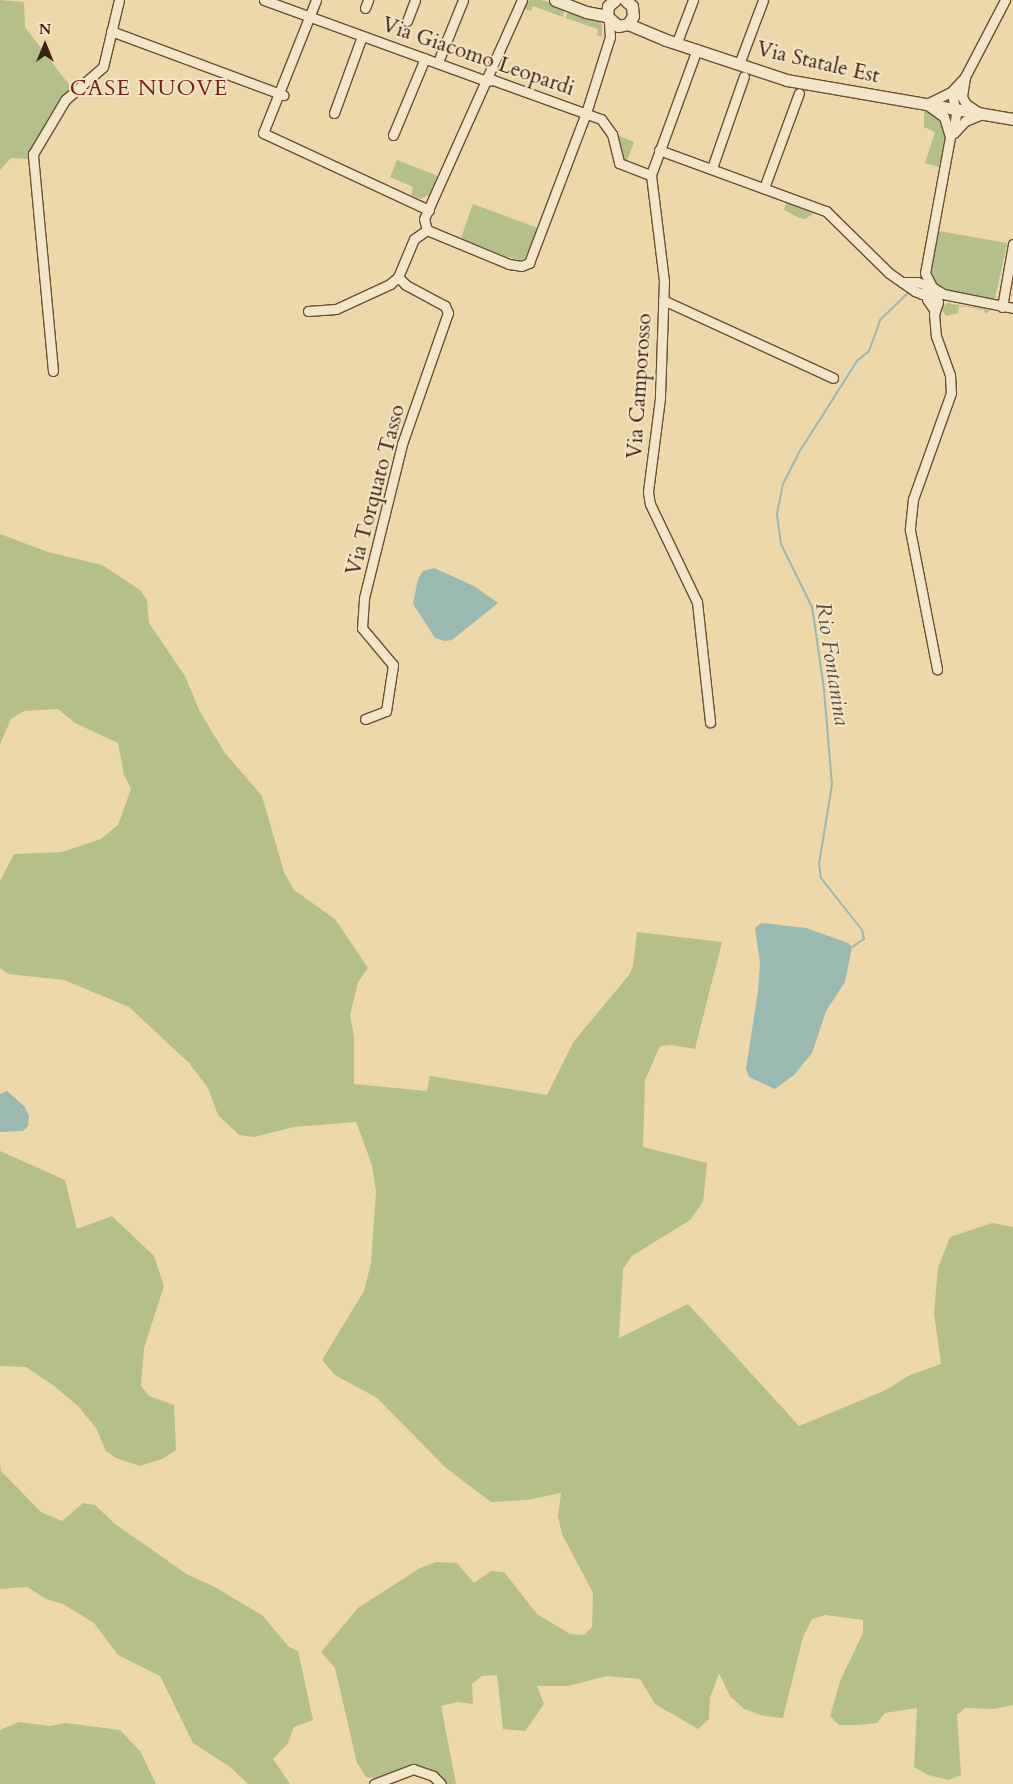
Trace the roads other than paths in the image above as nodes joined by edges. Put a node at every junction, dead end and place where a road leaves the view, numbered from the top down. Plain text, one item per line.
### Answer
1 (119, 0) edge
2 (264, 0) edge
3 (316, 0) edge
4 (416, 0) edge
5 (463, 0) edge
6 (522, 0) edge
7 (555, 0) edge
8 (567, 0) edge
9 (693, 0) edge
10 (763, 0) edge
11 (1005, 0) edge
12 (612, 2) edge
13 (630, 4) edge
14 (309, 16) junction
15 (407, 21) dead end
16 (615, 22) junction
17 (111, 31) junction
18 (362, 36) junction
19 (677, 42) junction
20 (697, 49) junction
21 (425, 58) junction
22 (440, 58) dead end
23 (739, 64) junction
24 (744, 76) dead end
25 (965, 77) junction
26 (486, 81) junction
27 (958, 85) junction
28 (799, 93) dead end
29 (281, 94) junction
30 (962, 97) junction
31 (926, 104) junction
32 (954, 109) junction
33 (334, 113) dead end
34 (586, 113) junction
35 (982, 114) junction
36 (1013, 119) edge
37 (947, 125) junction
38 (393, 135) dead end
39 (952, 135) junction
40 (659, 150) junction
41 (712, 168) junction
42 (651, 175) junction
43 (764, 188) junction
44 (428, 210) junction
45 (427, 230) junction
46 (1013, 244) edge
47 (925, 273) junction
48 (398, 277) junction
49 (902, 282) junction
50 (932, 287) junction
51 (663, 300) junction
52 (1002, 307) junction
53 (1013, 308) edge
54 (308, 311) dead end
55 (53, 370) dead end
56 (832, 378) dead end
57 (937, 669) dead end
58 (365, 719) dead end
59 (710, 722) dead end
60 (374, 1784) edge
61 (442, 1784) edge

1 - 17 street
2 - 14 street, Via Giacomo Leopardi
3 - 14 street
4 - 15 street
5 - 22 street
6 - 26 street
7 - 16 street, Via Statale Est
8 - 12 street
9 - 19 street
10 - 23 street
11 - 25 street
12 - 16 street
13 - 16 street, Via Statale Est
13 - 19 street, Via Statale Est
14 - 18 street, Via Giacomo Leopardi
14 - 29 street
16 - 19 street, Via Statale Est
16 - 34 street
17 - 29 street
17 - 55 street
18 - 21 street, Via Giacomo Leopardi
18 - 33 street
19 - 20 street, Via Statale Est
20 - 23 street, Via Statale Est
20 - 40 street, Via Camporosso
21 - 26 street, Via Giacomo Leopardi
21 - 38 street
23 - 31 street, Via Statale Est
24 - 41 street
25 - 27 street
25 - 30 street
26 - 34 street, Via Giacomo Leopardi
26 - 44 street
27 - 31 street
27 - 32 street
28 - 43 street
29 - 44 street
30 - 32 street
30 - 35 street
31 - 32 street, Via Statale Est
31 - 37 street
32 - 35 street, Via Statale Est
32 - 37 street
32 - 39 street
34 - 42 street, Via Giacomo Leopardi
34 - 45 street
35 - 36 street, Via Statale Est
35 - 39 street
37 - 39 street
39 - 47 street
40 - 41 street
40 - 42 street, Via Camporosso
41 - 43 street
42 - 51 street, Via Camporosso
43 - 49 street
44 - 45 street
45 - 48 street
46 - 52 street
47 - 49 street
47 - 50 street
48 - 54 street
48 - 58 street, Via Torquato Tasso
49 - 50 street
49 - 50 street
50 - 52 street
50 - 57 street
51 - 56 street
51 - 59 street, Via Camporosso
52 - 53 street
60 - 61 street

